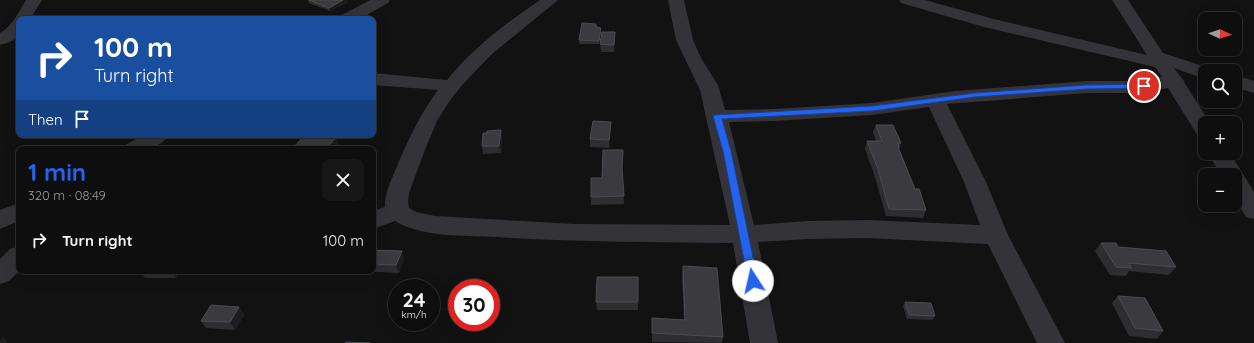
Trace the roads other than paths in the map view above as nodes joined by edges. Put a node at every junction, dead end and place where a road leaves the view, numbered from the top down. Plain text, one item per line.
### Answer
1 (34, 0) edge
2 (382, 0) edge
3 (550, 0) edge
4 (676, 0) edge
5 (907, 0) edge
6 (1120, 0) edge
7 (24, 16) edge
8 (353, 16) edge
9 (16, 27) edge
10 (0, 40) edge
11 (1158, 60) junction
12 (1198, 71) edge
13 (376, 79) edge
14 (1174, 80) junction
15 (1242, 83) edge
16 (452, 86) junction
17 (1254, 87) edge
18 (935, 99) junction
19 (717, 116) junction
20 (1198, 119) edge
21 (154, 138) edge
22 (156, 138) edge
23 (139, 146) edge
24 (146, 146) edge
25 (1242, 191) edge
26 (398, 211) junction
27 (1254, 211) edge
28 (16, 212) edge
29 (376, 219) edge
30 (0, 220) edge
31 (745, 234) junction
32 (996, 235) junction
33 (16, 259) edge
34 (0, 274) edge
35 (764, 343) edge
36 (1051, 343) edge

1 - 7 street
2 - 8 street
3 - 16 street
4 - 19 street
5 - 11 street
6 - 11 street
9 - 10 street
11 - 12 street
11 - 14 street
13 - 16 street
14 - 18 street
14 - 20 street
15 - 17 street
16 - 26 street
18 - 19 street
18 - 32 street
19 - 31 street
21 - 23 street
22 - 24 street
25 - 27 street
26 - 29 street
26 - 31 street
28 - 30 street
31 - 32 street
31 - 35 street
32 - 36 street
33 - 34 street

